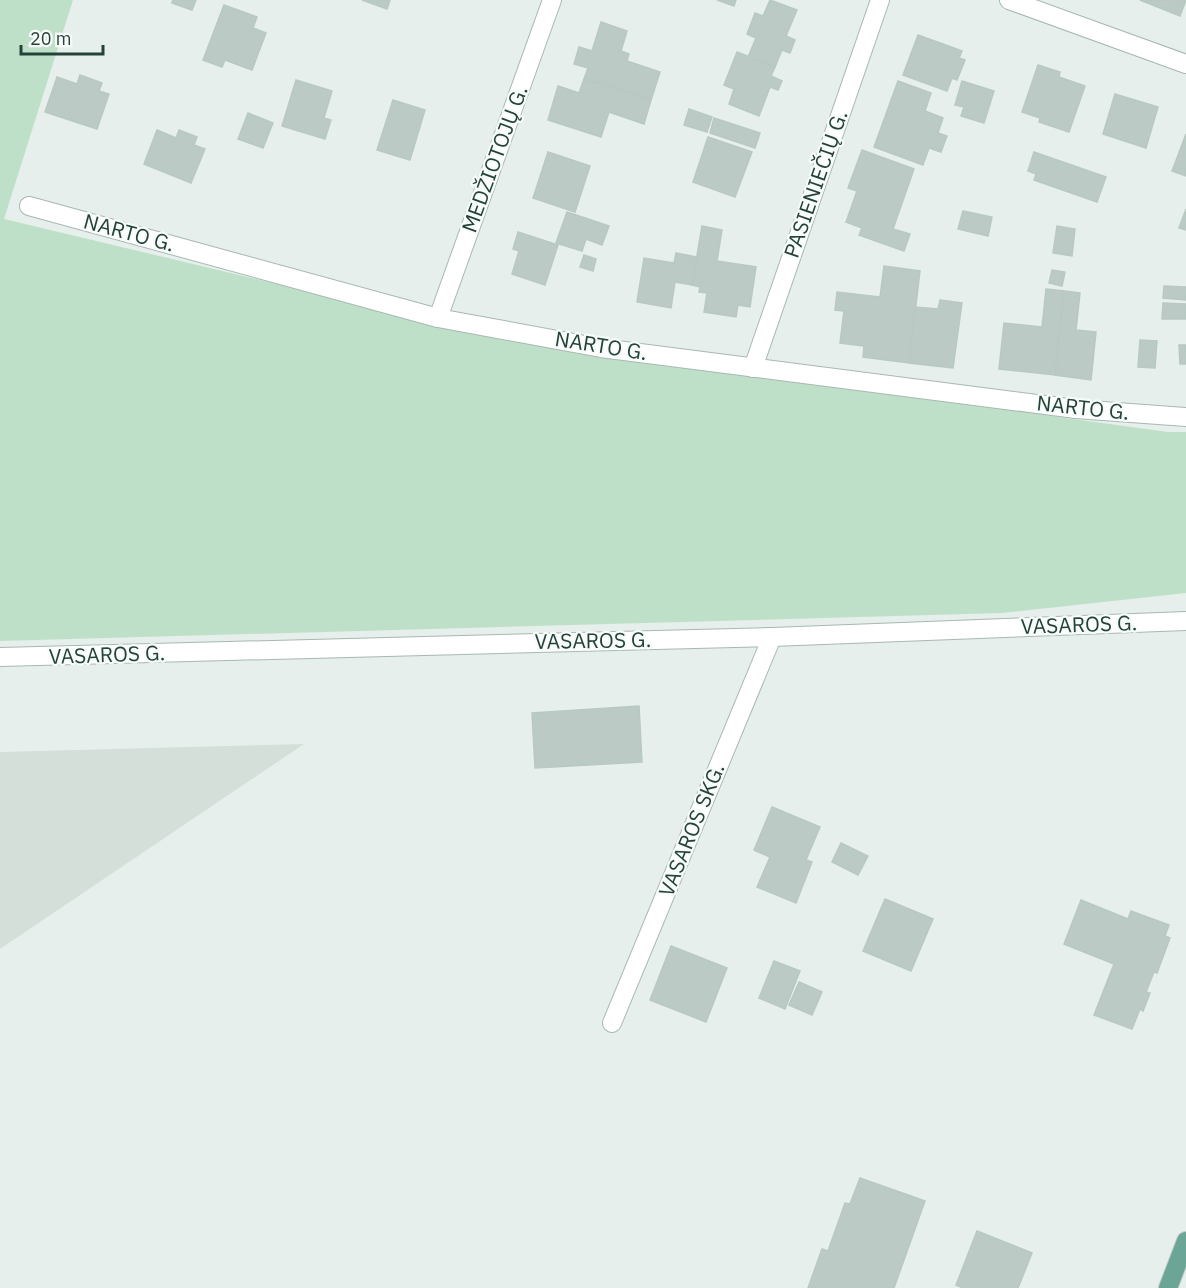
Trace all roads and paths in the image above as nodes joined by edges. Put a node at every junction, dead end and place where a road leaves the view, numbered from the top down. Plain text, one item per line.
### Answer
1 (552, 0) edge
2 (880, 0) edge
3 (1009, 0) edge
4 (1186, 64) edge
5 (29, 206) dead end
6 (438, 318) junction
7 (753, 368) junction
8 (1186, 417) edge
9 (1186, 621) edge
10 (772, 637) junction
11 (0, 657) edge
12 (612, 1023) dead end
13 (1186, 1241) edge
14 (1168, 1288) edge

1 - 6 street, MEDŽIOTOJŲ G.
2 - 7 street, PASIENIEČIŲ G.
3 - 4 street
5 - 6 street, NARTO G.
6 - 7 street, NARTO G.
7 - 8 street, NARTO G.
9 - 10 street, VASAROS G.
10 - 11 street, VASAROS G.
10 - 12 street, VASAROS SKG.
13 - 14 main road

